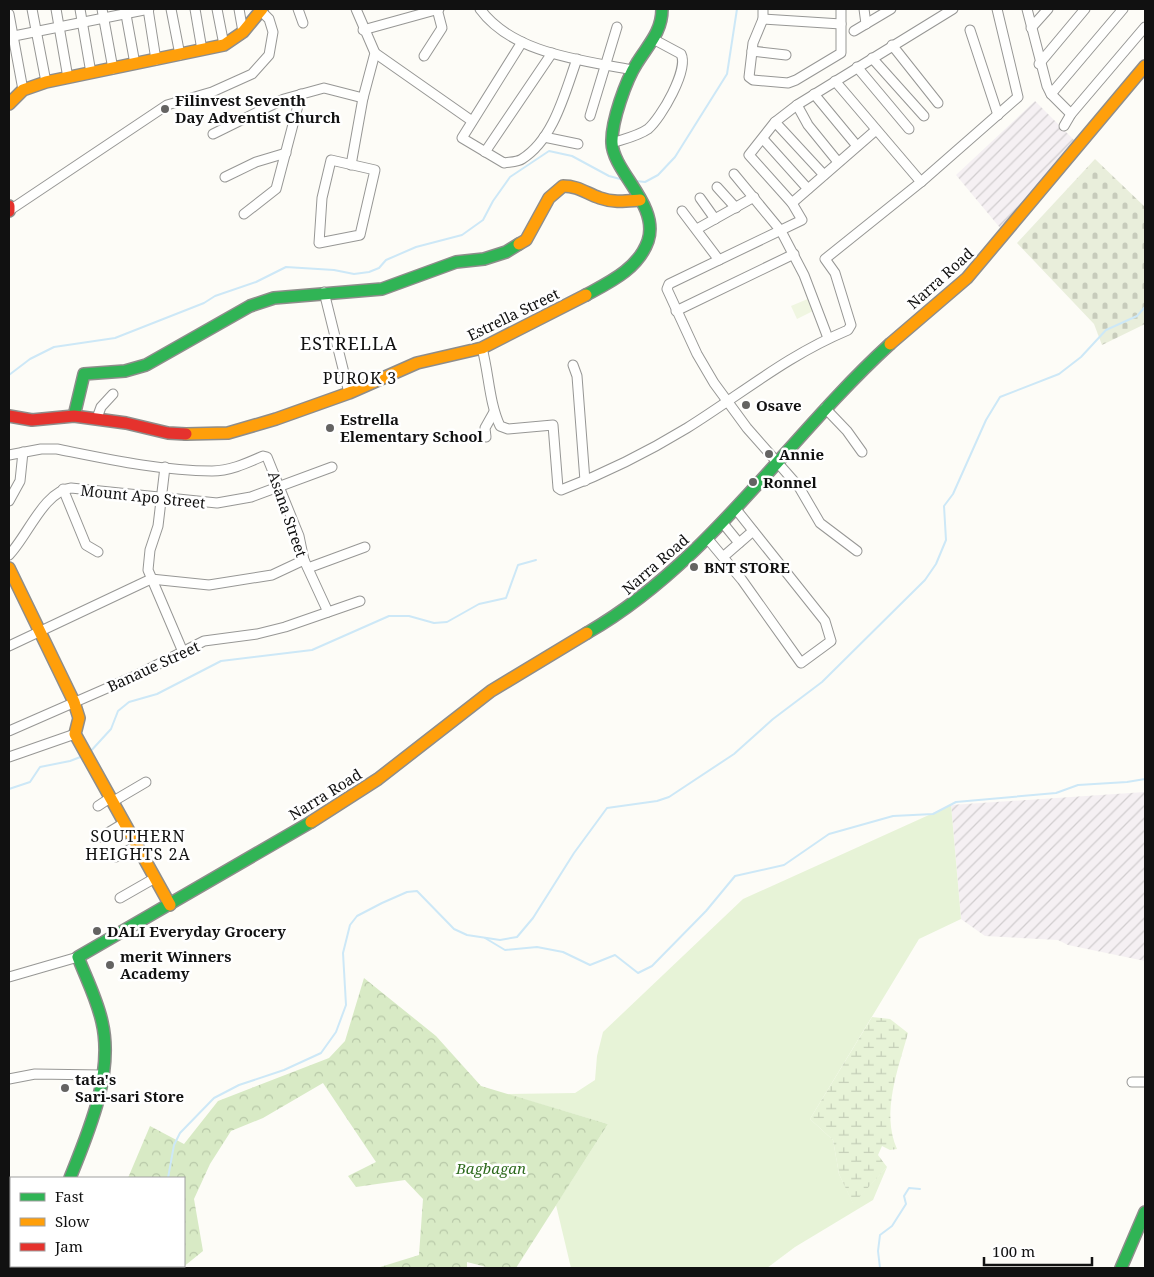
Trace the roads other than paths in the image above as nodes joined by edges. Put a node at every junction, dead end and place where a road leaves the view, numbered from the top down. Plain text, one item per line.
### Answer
1 (32, 9) edge
2 (56, 9) edge
3 (80, 9) edge
4 (148, 9) edge
5 (172, 9) edge
6 (195, 9) edge
7 (218, 9) edge
8 (239, 9) edge
9 (298, 9) edge
10 (356, 9) edge
11 (438, 9) edge
12 (480, 9) edge
13 (665, 9) edge
14 (763, 9) edge
15 (841, 9) edge
16 (864, 9) edge
17 (891, 9) edge
18 (953, 9) edge
19 (997, 9) edge
20 (1027, 9) edge
21 (1048, 9) edge
22 (1085, 9) edge
23 (1123, 9) edge
24 (261, 10) edge
25 (125, 11) edge
26 (103, 13) edge
27 (9, 14) edge
28 (763, 18) junction
29 (83, 22) junction
30 (303, 23) dead end
31 (841, 24) junction
32 (866, 24) junction
33 (617, 27) dead end
34 (1145, 27) edge
35 (60, 28) junction
36 (1031, 28) junction
37 (363, 30) junction
38 (854, 30) dead end
39 (970, 30) dead end
40 (36, 32) junction
41 (244, 32) junction
42 (11, 37) edge
43 (653, 38) junction
44 (522, 42) junction
45 (224, 45) junction
46 (892, 45) junction
47 (202, 50) junction
48 (752, 51) junction
49 (375, 53) junction
50 (552, 53) junction
51 (180, 55) junction
52 (786, 55) dead end
53 (424, 56) dead end
54 (872, 58) junction
55 (577, 59) junction
56 (156, 60) junction
57 (135, 64) junction
58 (1039, 64) junction
59 (606, 65) junction
60 (1145, 66) edge
61 (856, 67) junction
62 (112, 69) junction
63 (632, 70) junction
64 (91, 73) junction
65 (68, 78) junction
66 (834, 81) junction
67 (46, 82) junction
68 (23, 90) junction
69 (301, 94) junction
70 (814, 94) junction
71 (1051, 94) junction
72 (363, 98) junction
73 (938, 103) dead end
74 (9, 104) edge
75 (797, 105) junction
76 (1071, 114) junction
77 (998, 115) junction
78 (590, 116) dead end
79 (924, 116) dead end
80 (472, 121) junction
81 (775, 122) junction
82 (1064, 126) dead end
83 (908, 129) dead end
84 (876, 130) junction
85 (213, 134) dead end
86 (544, 137) junction
87 (763, 138) junction
88 (612, 143) junction
89 (578, 144) dead end
90 (857, 146) junction
91 (485, 152) junction
92 (286, 153) junction
93 (838, 162) junction
94 (351, 165) junction
95 (734, 174) dead end
96 (824, 175) junction
97 (225, 177) dead end
98 (920, 182) junction
99 (717, 188) dead end
100 (808, 189) junction
101 (754, 197) junction
102 (700, 198) dead end
103 (640, 200) junction
104 (792, 203) junction
105 (736, 208) junction
106 (9, 209) edge
107 (682, 211) dead end
108 (244, 214) dead end
109 (715, 219) junction
110 (697, 229) junction
111 (781, 231) junction
112 (794, 254) junction
113 (719, 260) junction
114 (324, 292) junction
115 (676, 312) junction
116 (828, 338) junction
117 (482, 348) junction
118 (573, 365) dead end
119 (349, 393) junction
120 (113, 394) dead end
121 (727, 401) junction
122 (825, 408) junction
123 (494, 412) junction
124 (9, 416) edge
125 (74, 416) junction
126 (97, 418) junction
127 (486, 437) dead end
128 (23, 452) junction
129 (862, 452) dead end
130 (9, 455) edge
131 (776, 462) junction
132 (165, 467) junction
133 (332, 467) dead end
134 (585, 481) junction
135 (279, 487) junction
136 (63, 489) junction
137 (161, 499) junction
138 (9, 500) edge
139 (735, 508) junction
140 (722, 522) junction
141 (753, 531) junction
142 (708, 538) junction
143 (739, 543) junction
144 (365, 547) dead end
145 (857, 550) dead end
146 (98, 552) dead end
147 (9, 555) edge
148 (723, 557) junction
149 (306, 564) junction
150 (9, 568) edge
151 (151, 579) junction
152 (360, 601) dead end
153 (328, 612) junction
154 (40, 630) junction
155 (9, 646) edge
156 (183, 652) junction
157 (74, 702) junction
158 (9, 731) edge
159 (75, 734) junction
160 (10, 754) edge
161 (146, 782) dead end
162 (111, 800) junction
163 (98, 806) dead end
164 (124, 823) junction
165 (101, 838) dead end
166 (136, 846) junction
167 (116, 857) dead end
168 (155, 878) junction
169 (120, 898) dead end
170 (170, 905) junction
171 (78, 957) junction
172 (9, 977) edge
173 (102, 1075) junction
174 (9, 1079) edge
175 (1132, 1082) dead end
176 (1145, 1082) edge
177 (70, 1177) edge
178 (1145, 1212) edge
179 (1123, 1268) edge

1 - 40 street
2 - 35 street
3 - 29 street
4 - 25 street
4 - 56 street
5 - 51 street
6 - 47 street
7 - 45 street
8 - 41 street
9 - 30 street
10 - 37 street
11 - 37 street
11 - 53 street
12 - 44 street
13 - 43 street
14 - 28 street
15 - 31 street
16 - 32 street
17 - 32 street
18 - 46 street
19 - 77 street
20 - 36 street
21 - 36 street
22 - 58 street
23 - 71 street
24 - 41 street
24 - 106 street
25 - 26 street
25 - 57 street
26 - 29 street
26 - 62 street
27 - 42 street
28 - 31 street
28 - 48 street
29 - 35 street
29 - 64 street
31 - 48 street
32 - 38 street
33 - 59 street
34 - 76 street
35 - 40 street
35 - 65 street
36 - 58 street
37 - 49 street
39 - 77 street
40 - 42 street
40 - 67 street
41 - 45 street
42 - 68 street
43 - 63 street
43 - 88 street
44 - 50 street
44 - 80 street
45 - 47 street
46 - 54 street
46 - 73 street
47 - 51 street
48 - 52 street
49 - 72 street
49 - 80 street
50 - 55 street
50 - 91 street
51 - 56 street
54 - 61 street
54 - 79 street
55 - 59 street
55 - 86 street
56 - 57 street
57 - 62 street
58 - 71 street
59 - 63 street
59 - 78 street
60 - 122 street, Narra Road
61 - 66 street
61 - 83 street
62 - 64 street
63 - 88 street
64 - 65 street
65 - 67 street
66 - 70 street
66 - 84 street
67 - 68 street
68 - 74 street
69 - 72 street
69 - 85 street
69 - 92 street
70 - 75 street
70 - 90 street
71 - 76 street
72 - 94 street
75 - 81 street
75 - 93 street
76 - 82 street
77 - 98 street
80 - 91 street
81 - 87 street
81 - 96 street
84 - 90 street
84 - 98 street
86 - 89 street
86 - 91 street
87 - 100 street
87 - 104 street
88 - 103 street, Estrella Street
90 - 93 street
92 - 97 street
92 - 108 street
93 - 96 street
94 - 94 street
95 - 101 street
96 - 100 street
98 - 116 street
99 - 105 street
100 - 104 street
101 - 105 street
101 - 111 street
102 - 109 street
103 - 114 street
103 - 117 street, Estrella Street
104 - 111 street
105 - 109 street
107 - 110 street
109 - 110 street
110 - 113 street
111 - 112 street
111 - 113 street
112 - 115 street
112 - 116 street
113 - 115 street
114 - 119 street
114 - 125 street
115 - 121 street
116 - 121 street
117 - 119 street, Estrella Street
117 - 123 street
118 - 134 street
119 - 126 street, Estrella Street
120 - 126 street
121 - 131 street
121 - 134 street
122 - 129 street
122 - 131 street, Narra Road
123 - 127 street
123 - 134 street
124 - 125 street, Estrella Street
125 - 126 street, Estrella Street
128 - 130 street
128 - 132 street
128 - 138 street
131 - 139 street, Narra Road
131 - 145 street
132 - 135 street, Asana Street
132 - 137 street
133 - 135 street, Mount Apo Street
135 - 137 street, Mount Apo Street
135 - 149 street, Asana Street
136 - 137 street, Mount Apo Street
136 - 146 street
136 - 147 street, Mount Apo Street
137 - 151 street
139 - 140 street, Narra Road
139 - 141 street
140 - 142 street, Narra Road
140 - 143 street
141 - 143 street
141 - 148 street
142 - 148 street
142 - 170 street, Narra Road
143 - 148 street
144 - 149 street
149 - 151 street
149 - 153 street, Asana Street
150 - 154 street
151 - 154 street
151 - 156 street
152 - 153 street, Banaue Street
153 - 156 street, Banaue Street
154 - 155 street
154 - 157 street
156 - 157 street, Banaue Street
157 - 158 street, Banaue Street
157 - 159 street
159 - 160 street
159 - 162 street
161 - 162 street
162 - 163 street
162 - 164 street
164 - 165 street
164 - 166 street
166 - 167 street
166 - 168 street
168 - 169 street
168 - 170 street
170 - 171 street, Narra Road
171 - 172 street
171 - 173 street
173 - 174 street
173 - 177 street
175 - 176 street
178 - 179 street

